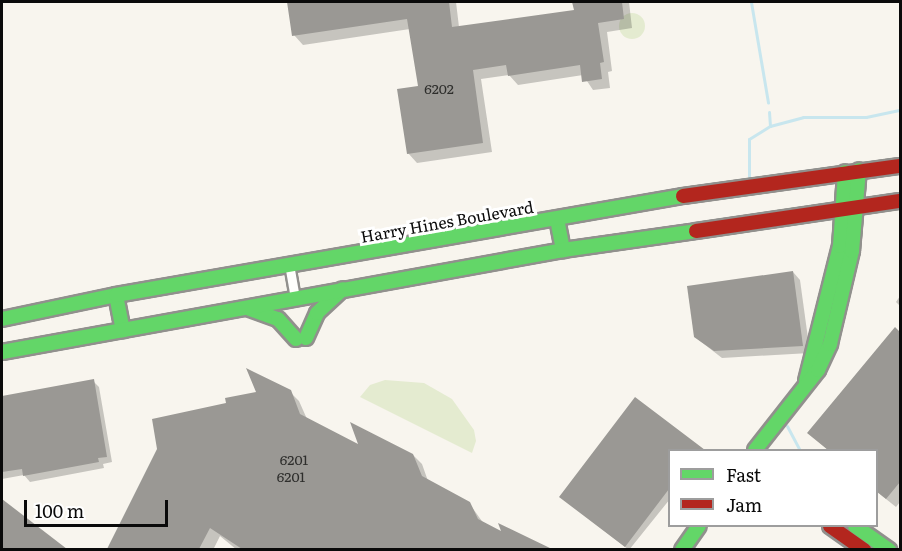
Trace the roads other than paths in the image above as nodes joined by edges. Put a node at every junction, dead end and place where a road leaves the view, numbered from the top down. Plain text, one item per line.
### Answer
1 (900, 166) edge
2 (852, 171) junction
3 (900, 201) edge
4 (850, 209) junction
5 (557, 219) junction
6 (563, 250) junction
7 (289, 264) junction
8 (344, 289) junction
9 (116, 295) junction
10 (295, 297) junction
11 (244, 307) junction
12 (2, 311) edge
13 (24, 312) junction
14 (2, 319) edge
15 (123, 330) junction
16 (2, 352) edge
17 (756, 449) edge
18 (698, 527) edge
19 (834, 527) edge
20 (856, 527) edge
21 (866, 545) edge
22 (685, 548) edge
23 (889, 549) edge

1 - 2 main road, Harry Hines Boulevard
2 - 4 main road
2 - 5 main road, Harry Hines Boulevard
3 - 4 main road
4 - 6 main road
4 - 17 main road
5 - 6 main road
5 - 7 main road, Harry Hines Boulevard
6 - 8 main road
7 - 9 main road, Harry Hines Boulevard
7 - 10 street
8 - 10 main road
8 - 11 main road
9 - 13 main road, Harry Hines Boulevard
9 - 15 main road
10 - 11 main road
11 - 15 main road
12 - 13 main road
13 - 14 main road, Harry Hines Boulevard
15 - 16 main road
18 - 22 main road
19 - 21 main road
20 - 21 main road
21 - 23 main road

